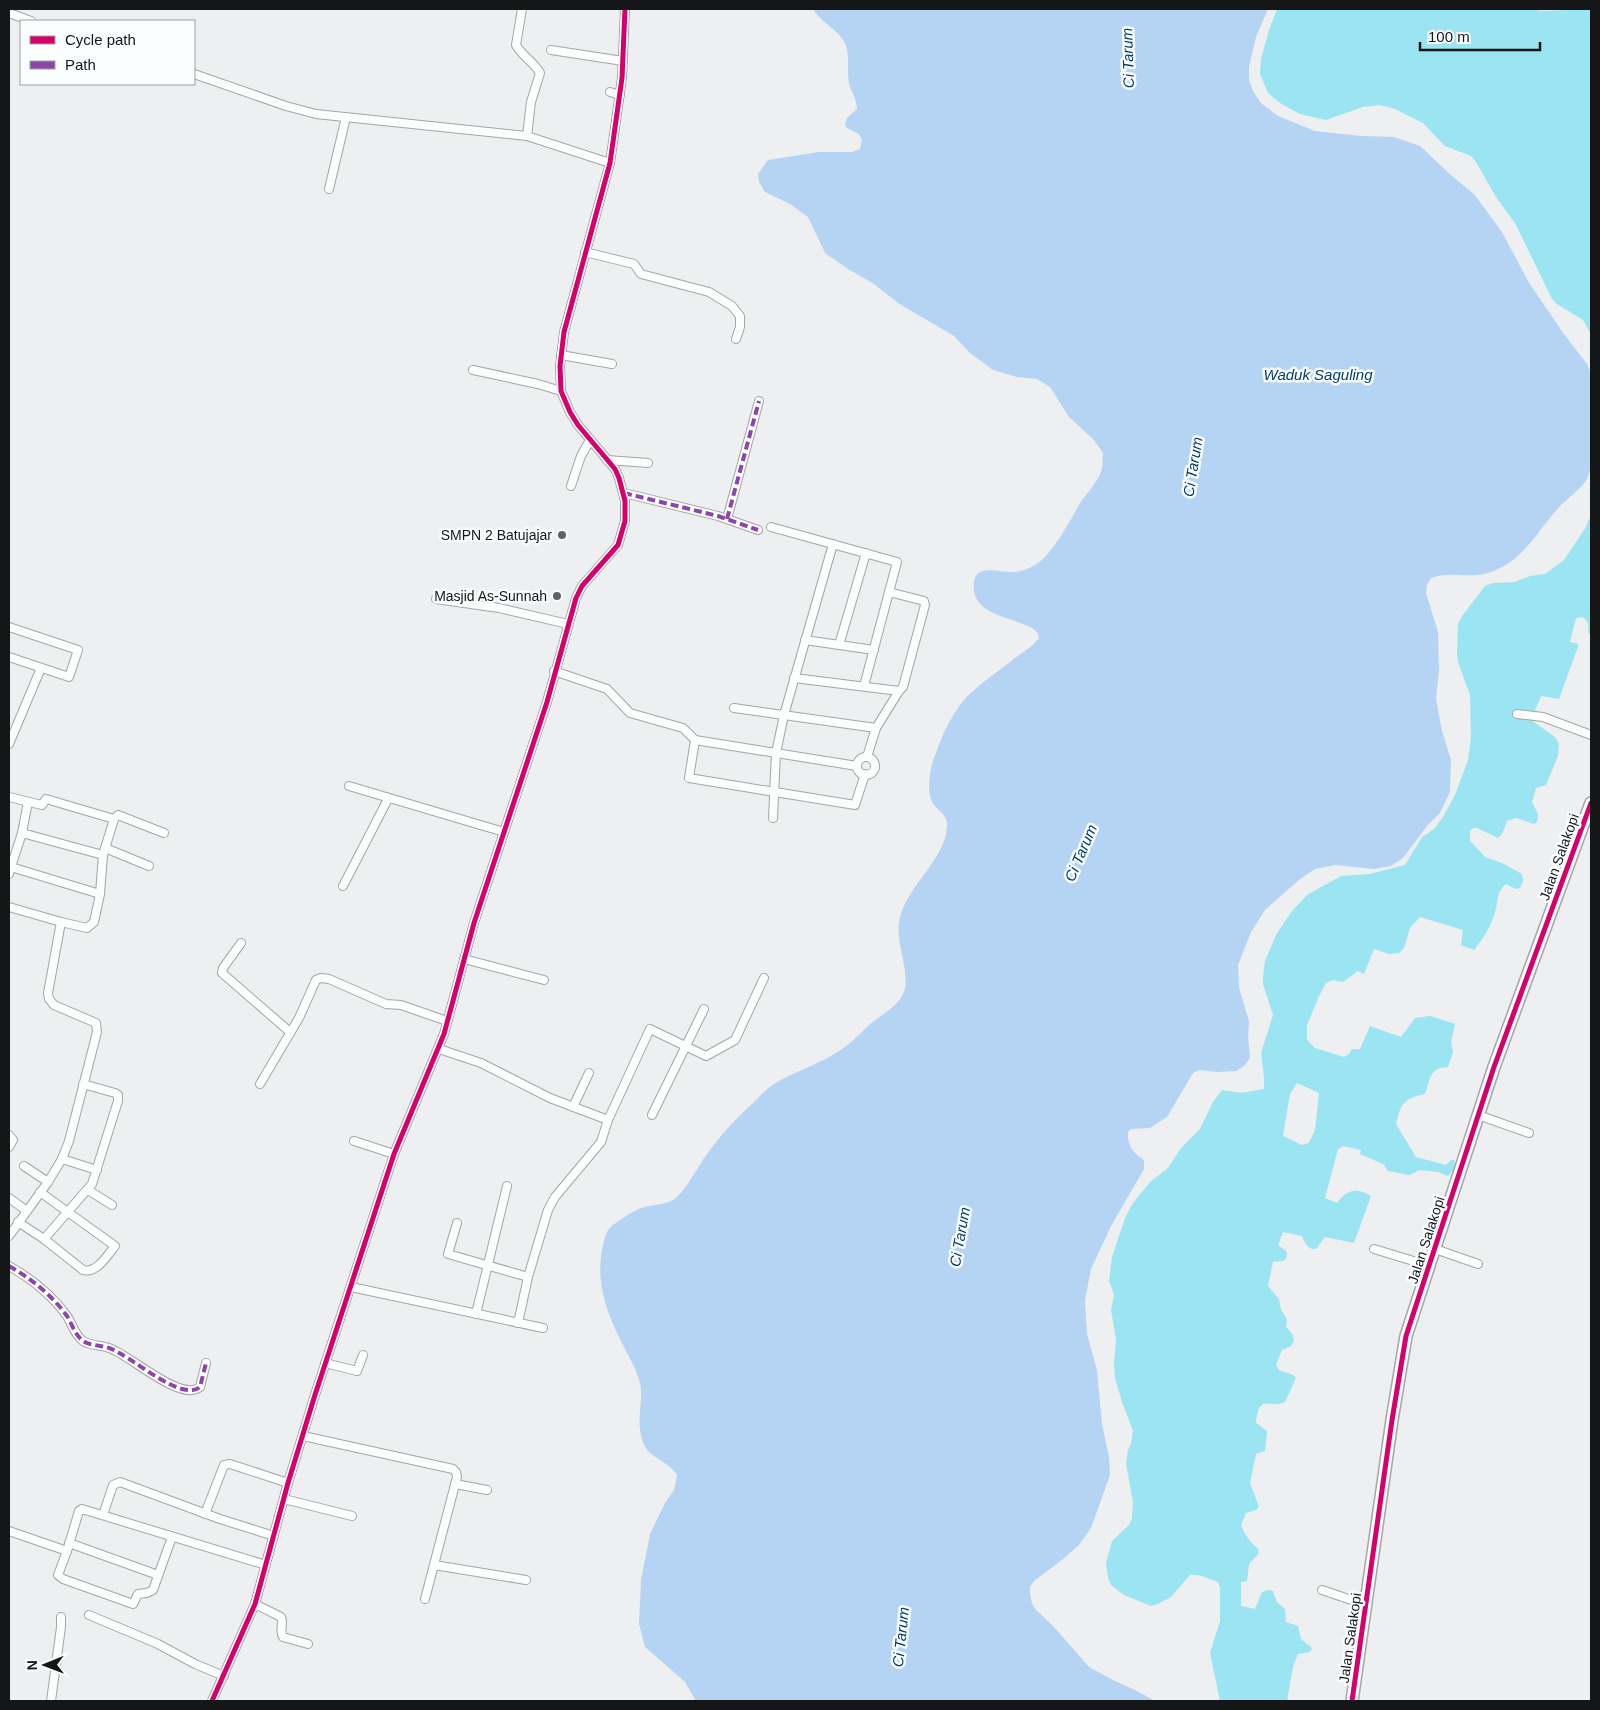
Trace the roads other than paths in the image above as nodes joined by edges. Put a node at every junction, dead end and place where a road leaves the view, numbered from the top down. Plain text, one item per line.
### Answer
1 (522, 9) edge
2 (625, 9) edge
3 (9, 13) edge
4 (28, 20) edge
5 (551, 50) dead end
6 (623, 61) junction
7 (195, 74) edge
8 (610, 92) dead end
9 (620, 95) junction
10 (346, 117) junction
11 (527, 136) junction
12 (610, 163) junction
13 (329, 189) dead end
14 (585, 252) junction
15 (736, 339) dead end
16 (561, 355) junction
17 (612, 364) dead end
18 (473, 370) dead end
19 (561, 391) junction
20 (759, 402) dead end
21 (590, 440) junction
22 (607, 460) junction
23 (648, 463) dead end
24 (571, 486) dead end
25 (624, 493) junction
26 (727, 519) junction
27 (771, 527) dead end
28 (758, 530) dead end
29 (834, 544) junction
30 (866, 553) junction
31 (889, 592) junction
32 (436, 599) dead end
33 (568, 624) junction
34 (9, 627) edge
35 (806, 640) junction
36 (839, 645) junction
37 (874, 650) junction
38 (9, 659) edge
39 (41, 668) junction
40 (554, 671) junction
41 (794, 678) junction
42 (864, 686) junction
43 (899, 691) junction
44 (734, 708) dead end
45 (1518, 714) dead end
46 (784, 715) junction
47 (876, 728) junction
48 (1591, 736) edge
49 (695, 740) junction
50 (9, 744) edge
51 (776, 753) junction
52 (868, 757) junction
53 (857, 766) junction
54 (865, 774) junction
55 (350, 786) dead end
56 (774, 792) junction
57 (9, 797) edge
58 (388, 799) junction
59 (28, 802) junction
60 (1591, 803) edge
61 (114, 818) junction
62 (772, 818) dead end
63 (504, 832) junction
64 (22, 833) junction
65 (164, 833) dead end
66 (104, 851) junction
67 (12, 857) edge
68 (149, 866) dead end
69 (10, 871) edge
70 (343, 886) dead end
71 (100, 894) junction
72 (9, 907) edge
73 (61, 922) junction
74 (240, 943) dead end
75 (464, 959) junction
76 (764, 978) dead end
77 (544, 980) dead end
78 (704, 1009) dead end
79 (447, 1022) junction
80 (290, 1032) junction
81 (685, 1046) junction
82 (439, 1049) junction
83 (588, 1073) dead end
84 (83, 1084) junction
85 (260, 1084) dead end
86 (573, 1107) junction
87 (1478, 1114) junction
88 (652, 1115) dead end
89 (608, 1120) junction
90 (1529, 1133) dead end
91 (9, 1135) edge
92 (354, 1140) dead end
93 (9, 1147) edge
94 (394, 1154) junction
95 (62, 1159) junction
96 (24, 1166) dead end
97 (97, 1170) junction
98 (48, 1182) junction
99 (507, 1186) dead end
100 (88, 1190) junction
101 (40, 1192) junction
102 (9, 1198) edge
103 (112, 1204) dead end
104 (27, 1211) junction
105 (68, 1213) junction
106 (18, 1222) junction
107 (457, 1223) dead end
108 (9, 1236) edge
109 (44, 1239) junction
110 (1374, 1249) dead end
111 (1435, 1249) junction
112 (1478, 1264) dead end
113 (488, 1265) junction
114 (9, 1266) edge
115 (1430, 1266) junction
116 (528, 1277) junction
117 (351, 1287) junction
118 (476, 1314) junction
119 (518, 1323) junction
120 (543, 1328) dead end
121 (363, 1355) dead end
122 (206, 1363) dead end
123 (325, 1363) junction
124 (303, 1436) junction
125 (288, 1483) junction
126 (455, 1484) junction
127 (487, 1490) dead end
128 (284, 1499) junction
129 (205, 1514) junction
130 (102, 1515) junction
131 (352, 1516) dead end
132 (9, 1532) edge
133 (274, 1536) junction
134 (172, 1537) junction
135 (68, 1547) junction
136 (434, 1564) junction
137 (266, 1565) junction
138 (158, 1575) junction
139 (526, 1580) dead end
140 (1322, 1590) dead end
141 (425, 1599) dead end
142 (255, 1604) junction
143 (1366, 1605) junction
144 (89, 1615) dead end
145 (61, 1617) dead end
146 (308, 1644) dead end
147 (224, 1676) junction
148 (51, 1701) edge
149 (212, 1701) edge
150 (1352, 1701) edge

1 - 11 street
2 - 6 street
3 - 4 street
5 - 6 street
6 - 9 street
7 - 10 street
8 - 9 street
9 - 12 street
10 - 11 street
10 - 13 street
11 - 12 street
12 - 14 street
14 - 15 street
14 - 16 street
16 - 17 street
16 - 19 street
18 - 19 street
19 - 21 street
20 - 26 street
21 - 22 street
21 - 24 street
22 - 23 street
22 - 25 street
25 - 26 street
25 - 33 street
26 - 28 street
27 - 29 street
29 - 30 street
29 - 35 street
30 - 31 street
30 - 36 street
31 - 37 street
31 - 43 street
32 - 33 street
33 - 40 street
34 - 39 street
35 - 36 street
35 - 41 street
36 - 37 street
37 - 42 street
38 - 39 street
39 - 50 street
40 - 49 street
40 - 63 street
41 - 42 street
41 - 46 street
42 - 43 street
43 - 47 street
44 - 46 street
45 - 48 street
46 - 47 street
46 - 51 street
47 - 52 street
49 - 51 street
49 - 56 street
51 - 53 street
51 - 56 street
52 - 53 street
52 - 54 street
53 - 54 street
54 - 56 street
55 - 58 street
56 - 62 street
57 - 59 street
58 - 63 street
58 - 70 street
59 - 61 street
59 - 64 street
60 - 87 street, Jalan Salakopi
61 - 65 street
61 - 66 street
63 - 75 street
64 - 66 street
64 - 67 street
66 - 68 street
66 - 71 street
67 - 69 street
69 - 71 street
71 - 73 street
72 - 73 street
73 - 84 street
74 - 80 street
75 - 77 street
75 - 79 street
76 - 81 street
78 - 81 street
79 - 80 street
79 - 82 street
80 - 85 street
81 - 88 street
81 - 89 street
82 - 86 street
82 - 94 street
83 - 86 street
84 - 95 street
84 - 97 street
86 - 89 street
87 - 90 street
87 - 111 street, Jalan Salakopi
89 - 116 street
91 - 93 street
92 - 94 street
94 - 117 street
95 - 97 street
95 - 98 street
96 - 98 street
97 - 100 street
98 - 101 street
99 - 113 street
100 - 103 street
100 - 105 street
101 - 104 street
101 - 105 street
102 - 104 street
104 - 106 street
105 - 109 street
105 - 109 street
106 - 108 street
106 - 109 street
107 - 113 street
110 - 115 street
111 - 112 street
111 - 115 street, Jalan Salakopi
113 - 116 street
113 - 118 street
114 - 122 street
115 - 143 street, Jalan Salakopi
116 - 119 street
117 - 118 street
117 - 123 street
118 - 119 street
119 - 120 street
121 - 123 street
123 - 124 street
124 - 125 street
124 - 126 street
125 - 128 street
125 - 129 street
126 - 127 street
126 - 136 street
128 - 131 street
128 - 133 street
129 - 130 street
129 - 133 street
130 - 134 street
130 - 135 street
132 - 135 street
133 - 137 street
134 - 137 street
134 - 138 street
135 - 138 street
135 - 138 street
136 - 139 street
136 - 141 street
137 - 142 street
140 - 143 street
142 - 146 street
142 - 147 street
143 - 150 street, Jalan Salakopi
144 - 147 street
145 - 148 street
147 - 149 street

